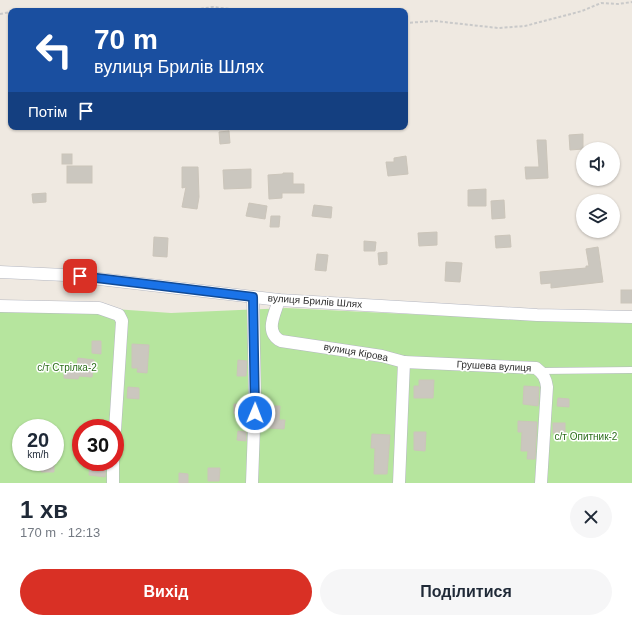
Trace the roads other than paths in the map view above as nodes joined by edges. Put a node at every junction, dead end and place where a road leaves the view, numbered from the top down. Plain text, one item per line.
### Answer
1 (0, 272) edge
2 (253, 297) junction
3 (279, 300) junction
4 (0, 306) edge
5 (632, 317) edge
6 (404, 362) junction
7 (632, 370) edge
8 (541, 371) junction
9 (116, 419) edge
10 (113, 471) edge
11 (112, 483) edge
12 (252, 483) edge
13 (399, 483) edge
14 (541, 483) edge

1 - 2 street, вулиця Брилів Шлях
2 - 3 street, вулиця Брилів Шлях
2 - 12 street
3 - 5 street, вулиця Брилів Шлях
3 - 6 street, вулиця Кірова
4 - 9 street
6 - 8 street, Грушева вулиця
6 - 13 street
7 - 8 lane
8 - 14 street, Грушева вулиця
10 - 11 street

